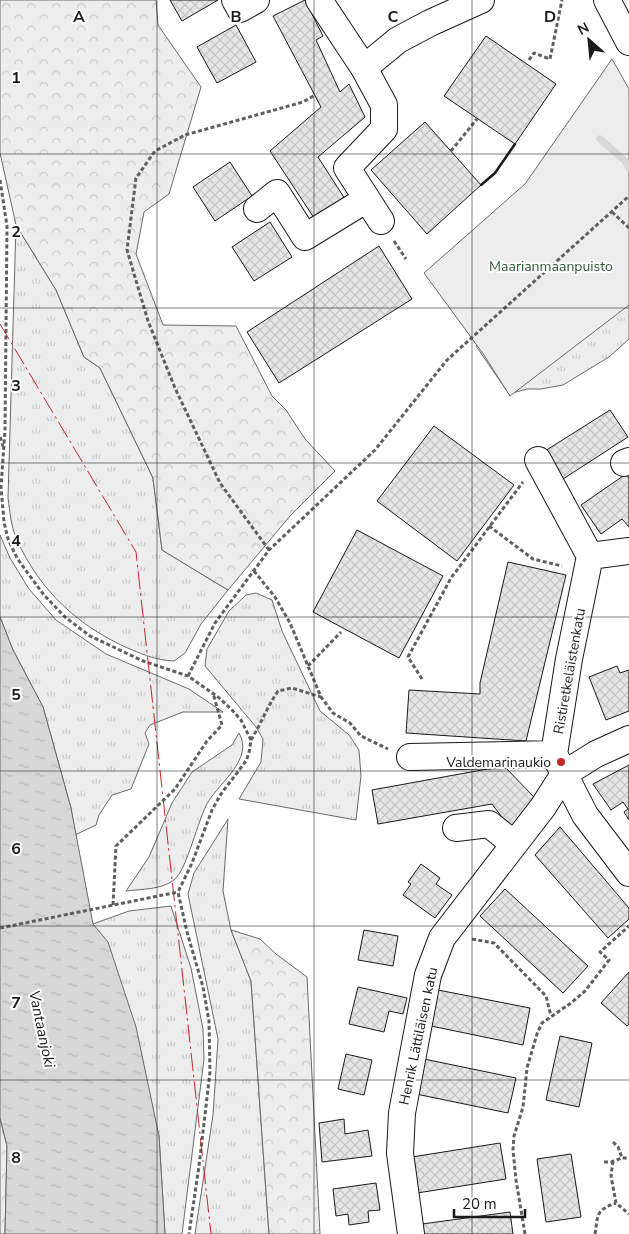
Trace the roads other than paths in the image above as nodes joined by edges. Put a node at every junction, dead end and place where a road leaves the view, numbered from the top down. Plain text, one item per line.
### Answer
1 (235, 0) edge
2 (256, 0) edge
3 (319, 0) edge
4 (481, 0) edge
5 (607, 0) edge
6 (629, 42) edge
7 (364, 68) junction
8 (367, 199) junction
9 (257, 209) dead end
10 (381, 222) dead end
11 (538, 461) road end
12 (629, 551) edge
13 (589, 564) junction
14 (629, 739) edge
15 (410, 758) road end
16 (559, 764) junction
17 (456, 828) dead end
18 (514, 844) junction
19 (629, 873) edge
20 (412, 1234) edge

1 - 2 street
3 - 7 street
4 - 7 street
5 - 6 street
7 - 8 street
8 - 9 street
8 - 10 street
11 - 13 street
12 - 13 street
13 - 16 street, Ristiretkeläistenkatu
14 - 16 street, Henrik Lättiläisen katu
15 - 16 street
16 - 18 street, Henrik Lättiläisen katu
16 - 19 street
17 - 18 street
18 - 20 street, Henrik Lättiläisen katu

